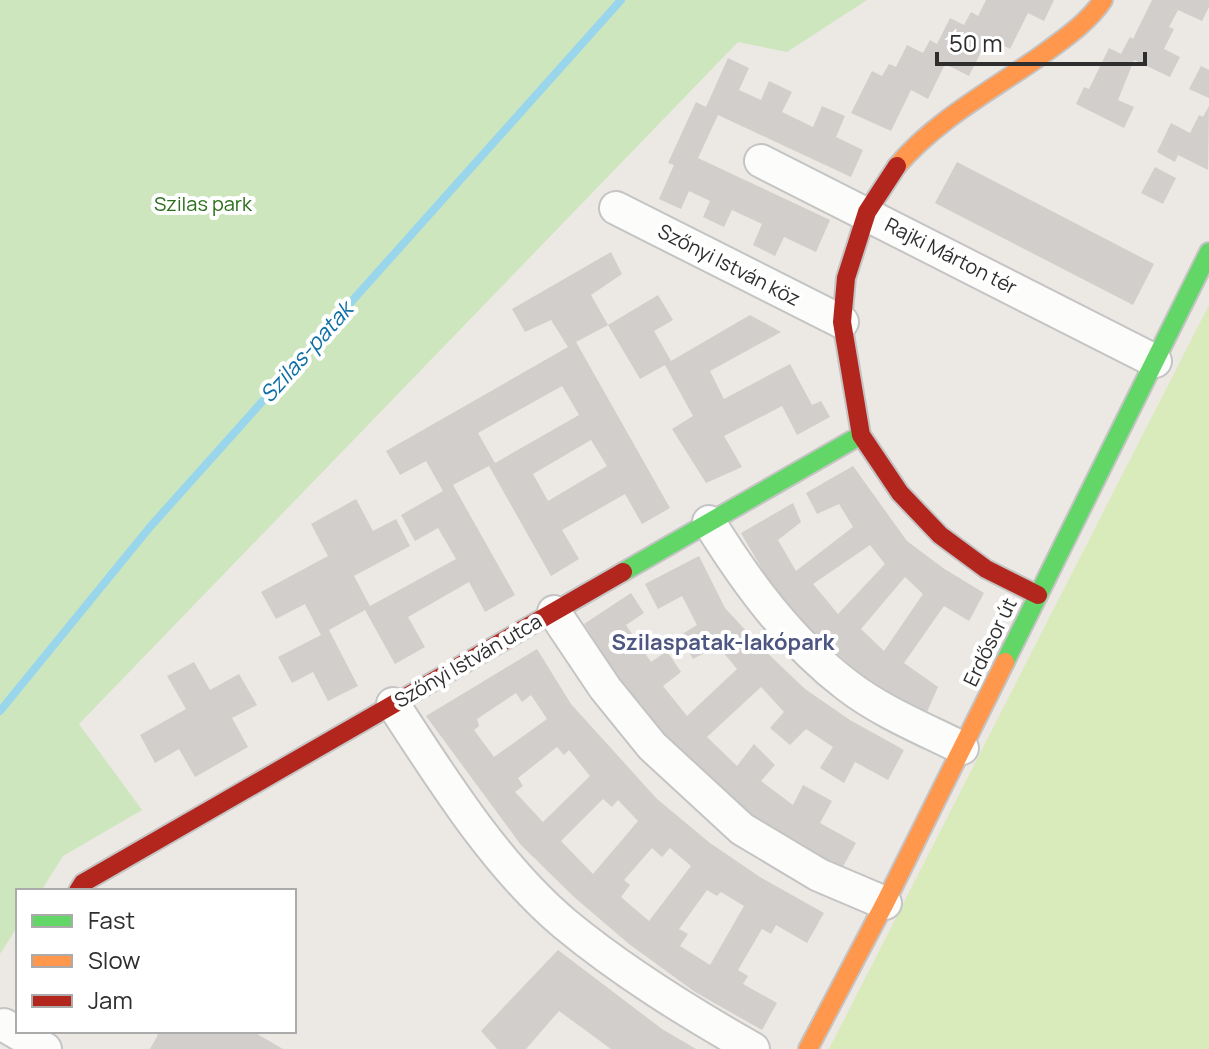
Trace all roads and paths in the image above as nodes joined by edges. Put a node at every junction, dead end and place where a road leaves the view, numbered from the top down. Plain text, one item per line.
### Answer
1 (1103, 0) edge
2 (761, 161) dead end
3 (616, 208) dead end
4 (867, 212) junction
5 (1209, 252) edge
6 (842, 322) junction
7 (1155, 361) junction
8 (861, 435) junction
9 (709, 522) junction
10 (1038, 595) junction
11 (554, 612) junction
12 (393, 704) junction
13 (962, 748) junction
14 (79, 889) edge
15 (885, 903) junction
16 (25, 1033) edge
17 (45, 1049) edge
18 (753, 1049) edge
19 (808, 1049) edge

1 - 4 street
2 - 4 street
3 - 6 street, Szőnyi István köz
4 - 6 street, Rajki Márton tér
4 - 7 street, Rajki Márton tér
5 - 7 street, Erdősor út
6 - 8 street, Rajki Márton tér
7 - 10 street, Erdősor út
8 - 9 street, Szőnyi István utca
8 - 10 street, Rajki Márton tér
9 - 11 street, Szőnyi István utca
9 - 13 street
10 - 13 street, Erdősor út
11 - 12 street, Szőnyi István utca
11 - 15 street
12 - 14 street, Szőnyi István utca
12 - 18 street
13 - 15 street, Erdősor út
15 - 19 street, Erdősor út
16 - 17 street

